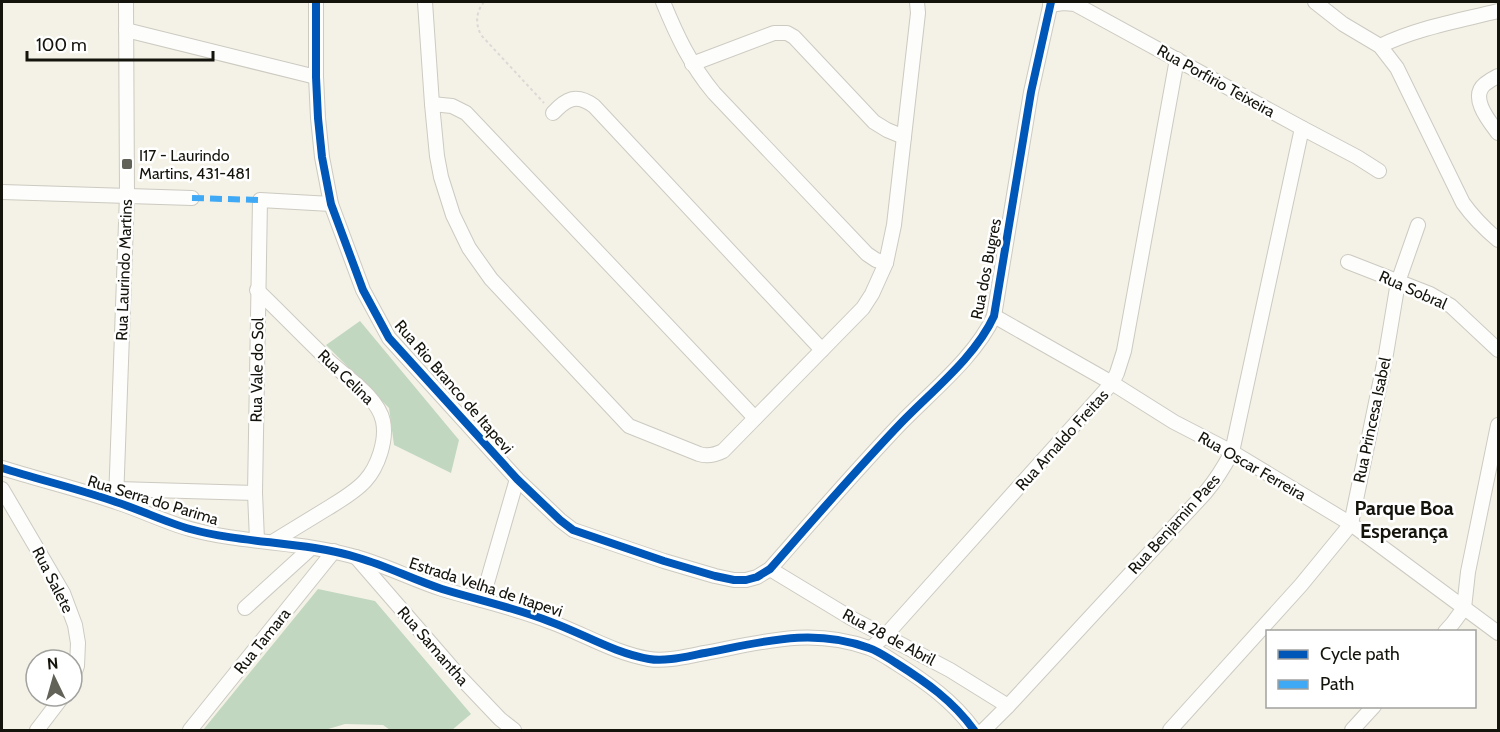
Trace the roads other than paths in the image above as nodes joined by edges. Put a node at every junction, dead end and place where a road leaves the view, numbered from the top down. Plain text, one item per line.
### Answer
1 (126, 2) edge
2 (316, 2) edge
3 (425, 2) edge
4 (663, 2) edge
5 (917, 2) edge
6 (1315, 2) edge
7 (1051, 3) edge
8 (1498, 11) edge
9 (126, 30) junction
10 (1380, 46) junction
11 (1177, 59) junction
12 (692, 64) junction
13 (1498, 76) edge
14 (316, 77) junction
15 (432, 104) junction
16 (553, 113) road end
17 (1302, 128) junction
18 (1498, 133) edge
19 (904, 137) junction
20 (1379, 171) dead end
21 (2, 192) edge
22 (127, 195) junction
23 (192, 198) dead end
24 (331, 204) junction
25 (1418, 225) dead end
26 (1498, 240) edge
27 (1348, 262) dead end
28 (886, 263) junction
29 (1398, 282) junction
30 (257, 290) junction
31 (994, 316) junction
32 (822, 350) junction
33 (1498, 350) edge
34 (1112, 383) junction
35 (755, 418) junction
36 (1498, 425) edge
37 (1232, 452) junction
38 (2, 468) edge
39 (517, 479) junction
40 (2, 489) edge
41 (255, 493) junction
42 (116, 495) junction
43 (1351, 524) junction
44 (257, 540) junction
45 (274, 541) junction
46 (311, 548) junction
47 (334, 551) junction
48 (356, 557) junction
49 (770, 569) junction
50 (482, 600) junction
51 (245, 608) dead end
52 (1464, 608) junction
53 (1447, 630) edge
54 (1498, 633) edge
55 (886, 635) junction
56 (78, 648) edge
57 (871, 648) junction
58 (1008, 706) junction
59 (54, 708) edge
60 (1372, 708) edge
61 (37, 730) edge
62 (190, 730) edge
63 (514, 730) edge
64 (974, 730) edge
65 (984, 730) edge
66 (1170, 730) edge
67 (1352, 730) edge

1 - 9 street, Rua Laurindo Martins
2 - 14 street, Rua Rio Branco de Itapevi
3 - 15 street
4 - 12 street
5 - 19 street
6 - 10 street
7 - 11 street, Rua Porfirio Teixeira
7 - 31 street, Rua dos Bugres
8 - 10 street
9 - 14 street
9 - 22 street, Rua Laurindo Martins
10 - 26 street
11 - 17 street, Rua Porfirio Teixeira
11 - 34 street, Rua Arnaldo Freitas
12 - 19 street
12 - 28 street
13 - 18 street
14 - 24 street, Rua Rio Branco de Itapevi
15 - 35 street
15 - 35 street
16 - 32 street
17 - 20 street, Rua Porfirio Teixeira
17 - 37 street, Rua Benjamin Paes
19 - 28 street
21 - 22 street
22 - 23 street
22 - 42 street, Rua Laurindo Martins
24 - 30 street, Rua Vale do Sol
24 - 39 street, Rua Rio Branco de Itapevi
25 - 29 street, Rua Princesa Isabel
27 - 29 street, Rua Sobral
28 - 32 street
29 - 33 street, Rua Sobral
29 - 43 street, Rua Princesa Isabel
30 - 41 street, Rua Vale do Sol
30 - 45 street, Rua Celina
31 - 34 street, Rua Oscar Ferreira
31 - 49 street, Rua dos Bugres
32 - 35 street
34 - 37 street, Rua Oscar Ferreira
34 - 55 street, Rua Arnaldo Freitas
36 - 52 street
37 - 43 street, Rua Oscar Ferreira
37 - 58 street, Rua Benjamin Paes
38 - 42 street, Rua Serra do Parima
39 - 49 street, Rua Rio Branco de Itapevi
39 - 50 street
40 - 56 street, Rua Salete
41 - 42 street
41 - 44 street, Rua Vale do Sol
42 - 44 street, Rua Serra do Parima
43 - 52 street, Rua Oscar Ferreira
43 - 66 street, Rua Princesa Isabel
44 - 45 street, Rua Serra do Parima
45 - 46 street, Rua Serra do Parima
46 - 47 street, Rua Serra do Parima
46 - 51 street
47 - 48 street, Estrada Velha de Itapevi
47 - 62 street, Rua Tamara
48 - 50 street, Estrada Velha de Itapevi
48 - 63 street, Rua Samantha
49 - 55 street, Rua 28 de Abril
50 - 57 street, Estrada Velha de Itapevi
52 - 53 street
52 - 54 street, Rua Oscar Ferreira
55 - 57 street, Rua Arnaldo Freitas
55 - 58 street, Rua 28 de Abril
57 - 64 street, Estrada Velha de Itapevi
58 - 65 street, Rua Benjamin Paes
59 - 61 street
60 - 67 street

